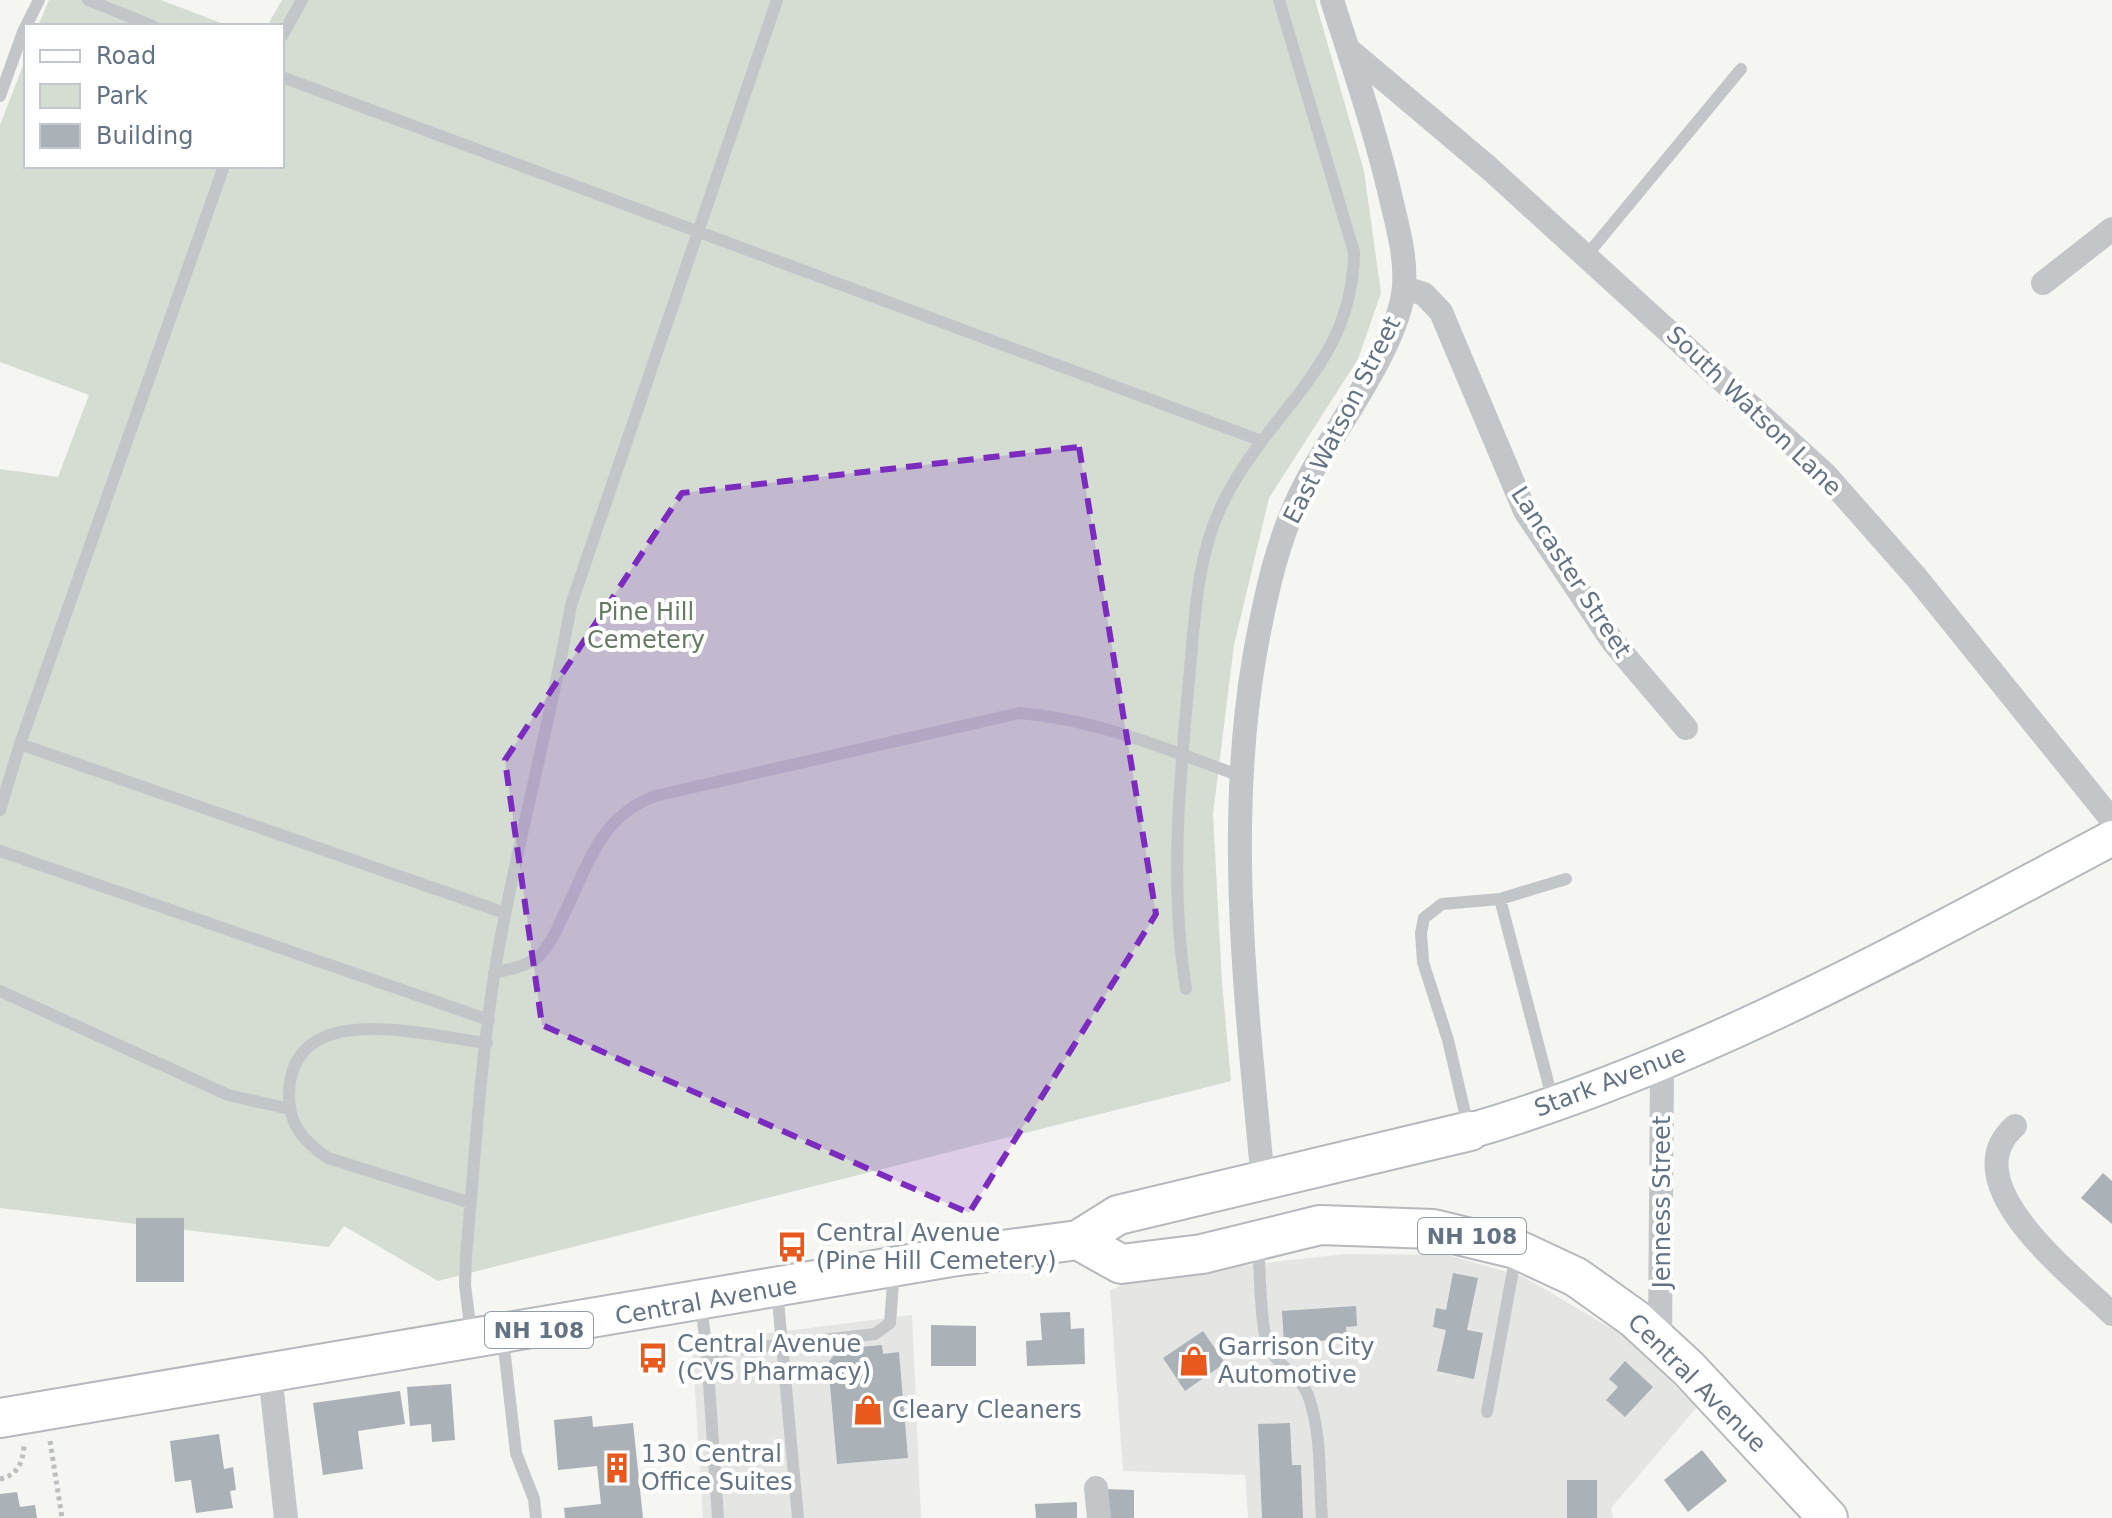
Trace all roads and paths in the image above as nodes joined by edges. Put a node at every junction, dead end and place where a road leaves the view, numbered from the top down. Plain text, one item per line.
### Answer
1 (39, 0) edge
2 (88, 0) edge
3 (302, 0) edge
4 (777, 0) edge
5 (1279, 0) edge
6 (1332, 0) edge
7 (27, 24) edge
8 (148, 24) edge
9 (24, 30) edge
10 (284, 32) edge
11 (1348, 49) junction
12 (1741, 69) dead end
13 (284, 78) edge
14 (0, 96) edge
15 (223, 168) edge
16 (699, 229) junction
17 (2112, 229) edge
18 (1587, 255) junction
19 (2043, 283) dead end
20 (1404, 288) junction
21 (1262, 441) junction
22 (1686, 728) dead end
23 (20, 744) junction
24 (1183, 755) junction
25 (1241, 776) junction
26 (0, 810) edge
27 (2112, 820) edge
28 (2112, 838) edge
29 (0, 851) edge
30 (1566, 879) dead end
31 (1500, 899) junction
32 (505, 913) junction
33 (494, 973) junction
34 (1186, 989) dead end
35 (0, 991) edge
36 (489, 1020) junction
37 (487, 1043) junction
38 (1662, 1064) junction
39 (1554, 1104) junction
40 (290, 1109) junction
41 (2015, 1126) dead end
42 (1470, 1131) junction
43 (1263, 1181) junction
44 (471, 1203) junction
45 (1078, 1240) junction
46 (1258, 1241) junction
47 (1516, 1249) junction
48 (894, 1268) junction
49 (777, 1288) junction
50 (700, 1302) junction
51 (2112, 1314) edge
52 (488, 1338) junction
53 (1660, 1341) junction
54 (781, 1344) junction
55 (707, 1353) junction
56 (270, 1374) junction
57 (1487, 1412) dead end
58 (12, 1431) edge
59 (50, 1440) dead end
60 (0, 1479) edge
61 (1096, 1488) dead end
62 (62, 1518) edge
63 (286, 1518) edge
64 (536, 1518) edge
65 (718, 1518) edge
66 (798, 1518) edge
67 (1099, 1518) edge
68 (1322, 1518) edge
69 (1828, 1518) edge

1 - 7 lane
2 - 8 lane
3 - 10 lane
4 - 16 lane
5 - 21 lane
6 - 11 street, East Watson Street
9 - 14 lane
11 - 18 street, South Watson Lane
11 - 20 street, East Watson Street
12 - 18 lane
13 - 16 lane
15 - 23 lane
16 - 21 lane
16 - 32 lane
17 - 19 street
18 - 27 street, South Watson Lane
20 - 22 street, Lancaster Street
20 - 25 street, East Watson Street
21 - 24 lane
23 - 26 lane
23 - 32 lane
24 - 25 lane
24 - 33 lane
24 - 34 lane
25 - 43 street, East Watson Street
28 - 38 main road, Stark Avenue
29 - 36 lane
30 - 31 lane
31 - 39 lane
31 - 42 lane
32 - 33 lane
33 - 36 lane
35 - 40 lane
36 - 37 lane
37 - 40 lane
37 - 44 lane
38 - 39 main road, Stark Avenue
38 - 53 street, Jenness Street
39 - 42 main road, Stark Avenue
40 - 44 lane
41 - 51 street
42 - 43 main road, Stark Avenue
43 - 45 main road, Stark Avenue
43 - 46 main road
44 - 52 lane
45 - 46 main road, Central Avenue / NH 108
45 - 48 main road, Central Avenue / NH 108
46 - 47 main road, Central Avenue / NH 108
46 - 68 lane
47 - 53 main road, Central Avenue / NH 108
47 - 57 lane
48 - 49 main road, Central Avenue / NH 108
48 - 54 lane
49 - 50 main road, Central Avenue / NH 108
49 - 54 lane
50 - 52 main road, Central Avenue / NH 108
50 - 55 lane
52 - 56 main road, Central Avenue / NH 108
52 - 64 lane
53 - 69 main road, Central Avenue / NH 108
54 - 55 lane
54 - 66 lane
55 - 65 lane
56 - 58 main road, Central Avenue / NH 108
56 - 63 street
58 - 60 path
59 - 62 path
61 - 67 street

